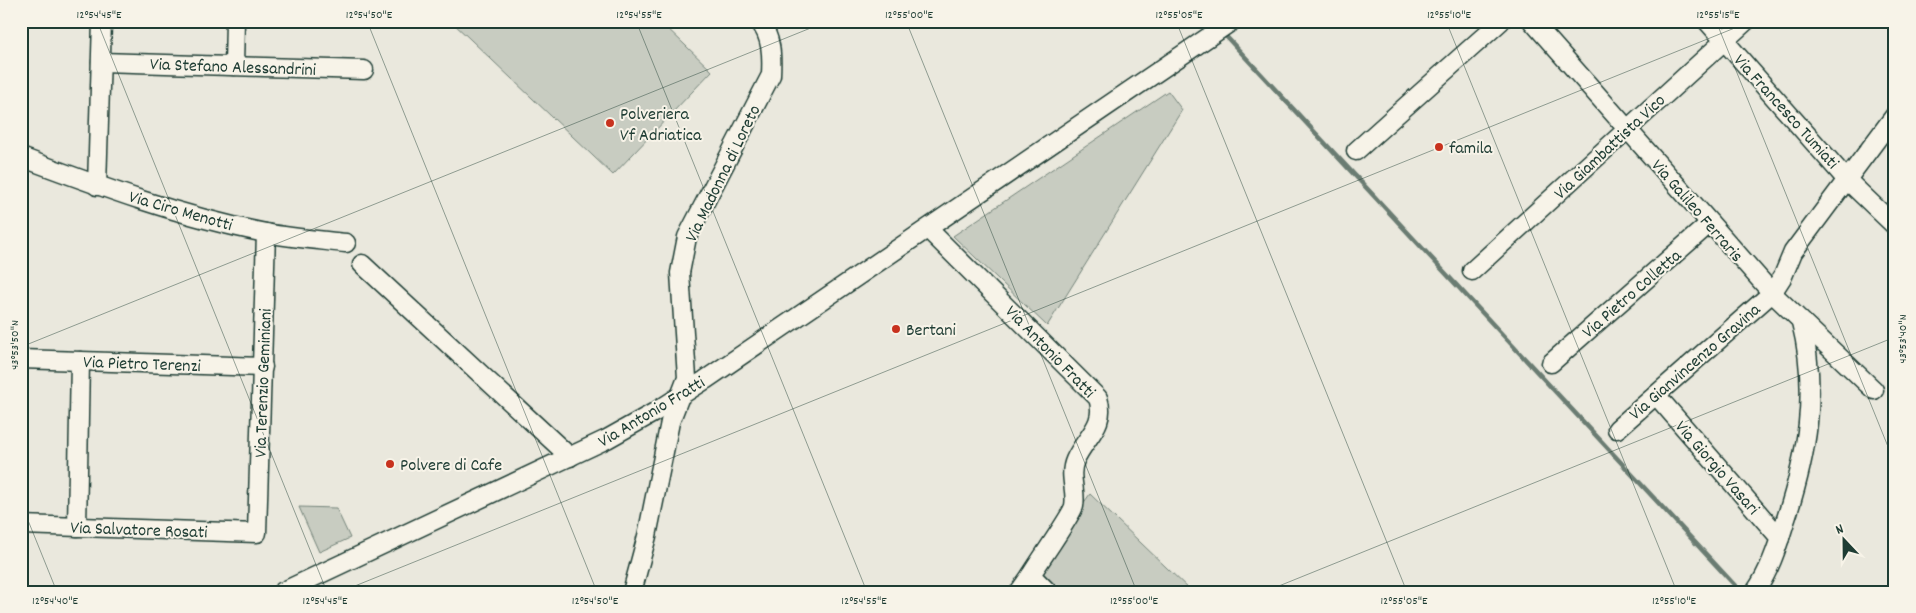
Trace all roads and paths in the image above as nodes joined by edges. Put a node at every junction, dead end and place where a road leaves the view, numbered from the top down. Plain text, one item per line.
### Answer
1 (102, 21) edge
2 (235, 21) edge
3 (759, 21) edge
4 (1232, 21) edge
5 (1501, 21) edge
6 (1532, 21) edge
7 (1707, 21) edge
8 (1746, 21) edge
9 (1725, 42) junction
10 (102, 62) junction
11 (234, 66) junction
12 (364, 70) dead end
13 (1895, 115) edge
14 (1627, 130) junction
15 (1356, 151) dead end
16 (21, 157) edge
17 (1846, 179) junction
18 (97, 186) junction
19 (1710, 223) junction
20 (1895, 226) edge
21 (928, 229) junction
22 (266, 233) junction
23 (346, 243) dead end
24 (362, 264) dead end
25 (1472, 270) dead end
26 (1772, 293) junction
27 (1800, 321) junction
28 (21, 359) edge
29 (80, 361) junction
30 (1551, 363) dead end
31 (263, 367) junction
32 (1874, 390) dead end
33 (683, 394) junction
34 (1656, 395) junction
35 (1617, 429) dead end
36 (570, 457) junction
37 (21, 525) edge
38 (77, 527) junction
39 (257, 533) joint
40 (1780, 538) junction
41 (1031, 574) junction
42 (1756, 591) edge
43 (282, 592) edge
44 (632, 592) edge
45 (1020, 592) edge
46 (1048, 592) edge

1 - 10 street
2 - 11 street
3 - 33 street, Via Madonna di Loreto
4 - 21 street, Via Antonio Fratti
5 - 15 street
6 - 14 street, Via Galileo Ferraris
7 - 9 street, Via Francesco Tumiati
8 - 9 street, Via Giambattista Vico
9 - 14 street, Via Giambattista Vico
9 - 17 street, Via Francesco Tumiati
10 - 11 street, Via Stefano Alessandrini
10 - 18 street
11 - 12 street, Via Stefano Alessandrini
13 - 17 street, Via Gianvincenzo Gravina
14 - 19 street, Via Galileo Ferraris
14 - 25 street, Via Giambattista Vico
16 - 18 street, Via Ciro Menotti
17 - 20 street, Via Francesco Tumiati
17 - 26 street, Via Gianvincenzo Gravina
18 - 22 street, Via Ciro Menotti
19 - 26 street, Via Galileo Ferraris
19 - 30 street, Via Pietro Colletta
21 - 33 street, Via Antonio Fratti
21 - 41 street, Via Antonio Fratti
22 - 23 street, Via Ciro Menotti
22 - 31 street, Via Terenzio Geminiani
24 - 36 street
26 - 27 street, Via Galileo Ferraris
26 - 34 street, Via Gianvincenzo Gravina
27 - 32 street, Via Galileo Ferraris
27 - 40 street
28 - 29 street, Via Pietro Terenzi
29 - 31 street, Via Pietro Terenzi
29 - 38 street
31 - 39 street, Via Terenzio Geminiani
33 - 36 street, Via Antonio Fratti
33 - 44 street, Via Madonna di Loreto
34 - 35 street, Via Gianvincenzo Gravina
34 - 40 street, Via Giorgio Vasari
36 - 43 street, Via Antonio Fratti
37 - 38 street, Via Salvatore Rosati
38 - 39 street, Via Salvatore Rosati
40 - 42 street
41 - 45 street, Via Antonio Fratti
41 - 46 street

